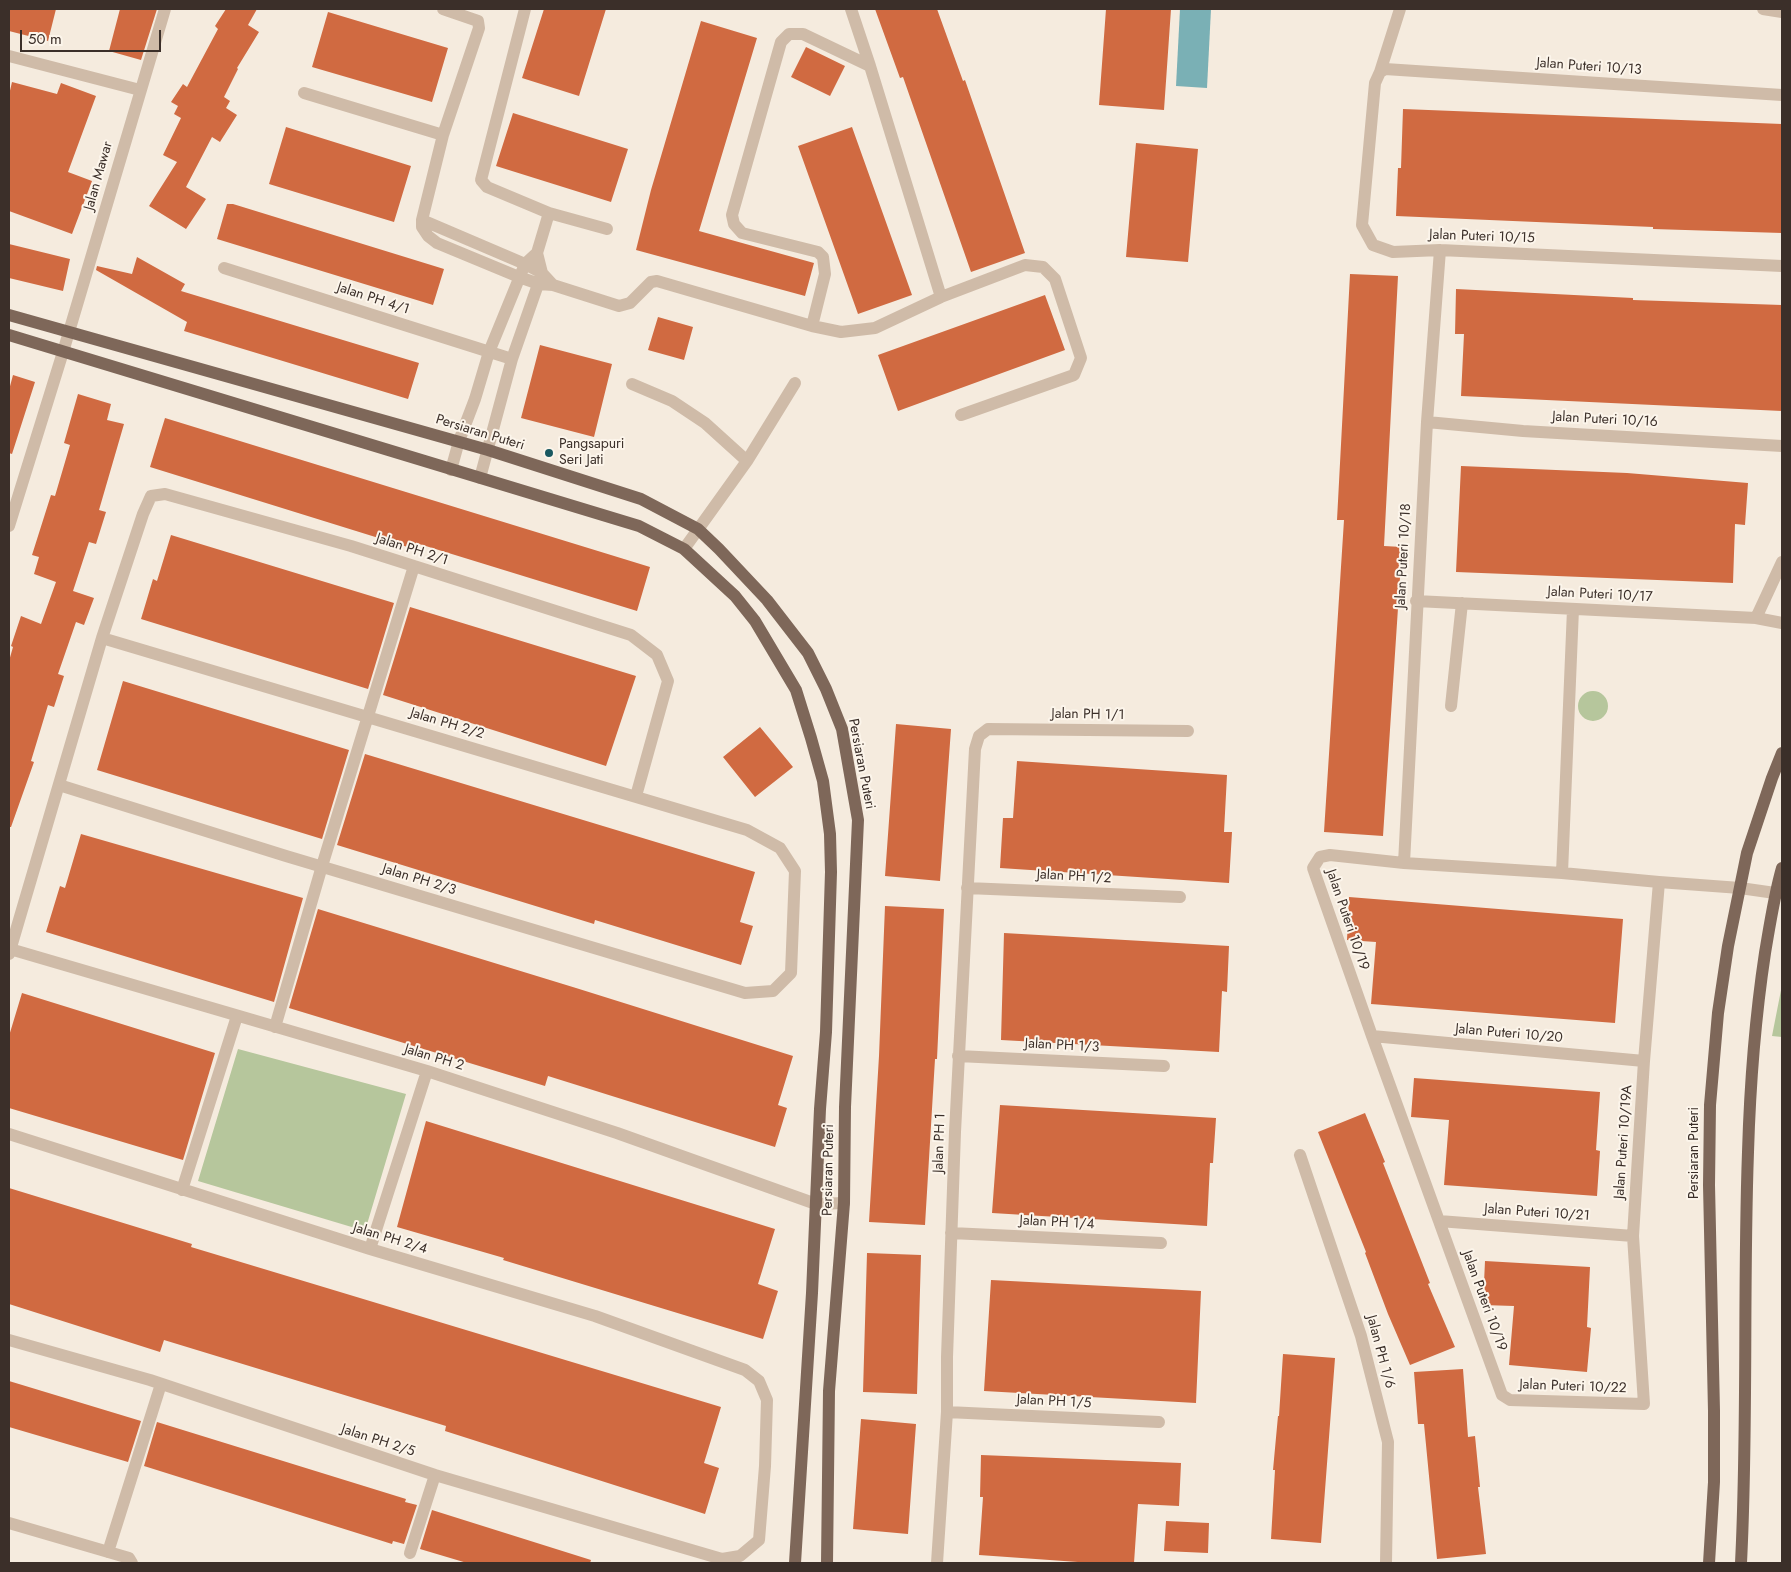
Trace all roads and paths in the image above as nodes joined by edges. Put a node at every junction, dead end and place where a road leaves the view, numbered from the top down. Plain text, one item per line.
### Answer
1 (165, 9) edge
2 (443, 9) edge
3 (524, 9) edge
4 (851, 9) edge
5 (1400, 9) edge
6 (1763, 9) edge
7 (1782, 12) edge
8 (9, 56) edge
9 (870, 66) junction
10 (1380, 72) junction
11 (140, 90) junction
12 (304, 93) dead end
13 (1782, 95) edge
14 (443, 135) junction
15 (549, 213) junction
16 (422, 220) junction
17 (607, 230) dead end
18 (1440, 250) junction
19 (537, 253) junction
20 (524, 264) junction
21 (1782, 266) edge
22 (224, 268) dead end
23 (518, 277) junction
24 (540, 278) junction
25 (942, 297) junction
26 (9, 315) edge
27 (812, 326) junction
28 (68, 331) junction
29 (9, 335) edge
30 (63, 352) junction
31 (489, 352) junction
32 (512, 359) junction
33 (795, 383) dead end
34 (632, 384) dead end
35 (961, 415) dead end
36 (1427, 422) junction
37 (459, 441) junction
38 (1782, 446) edge
39 (488, 450) junction
40 (747, 461) junction
41 (452, 470) junction
42 (480, 478) junction
43 (9, 526) edge
44 (698, 529) junction
45 (684, 550) junction
46 (1782, 562) edge
47 (414, 566) junction
48 (1416, 601) junction
49 (1462, 603) junction
50 (1573, 609) junction
51 (1756, 618) junction
52 (1782, 623) edge
53 (102, 638) junction
54 (1451, 706) dead end
55 (369, 716) junction
56 (988, 729) joint
57 (1188, 731) dead end
58 (1782, 752) edge
59 (59, 785) junction
60 (636, 796) junction
61 (1404, 863) junction
62 (322, 866) junction
63 (1782, 868) edge
64 (1562, 873) junction
65 (1659, 882) junction
66 (967, 888) junction
67 (1740, 888) junction
68 (1775, 893) junction
69 (1180, 897) dead end
70 (10, 952) edge
71 (773, 991) joint
72 (237, 1016) junction
73 (275, 1027) junction
74 (1372, 1036) junction
75 (958, 1056) junction
76 (1644, 1061) junction
77 (1164, 1066) dead end
78 (427, 1072) junction
79 (9, 1134) edge
80 (1300, 1155) dead end
81 (182, 1190) junction
82 (844, 1203) junction
83 (816, 1204) junction
84 (1439, 1221) junction
85 (952, 1233) junction
86 (1633, 1236) junction
87 (1161, 1243) dead end
88 (370, 1249) junction
89 (9, 1340) edge
90 (161, 1384) junction
91 (1502, 1395) joint
92 (1644, 1404) joint
93 (947, 1412) junction
94 (1159, 1422) dead end
95 (434, 1475) junction
96 (9, 1524) edge
97 (108, 1552) junction
98 (410, 1553) dead end
99 (740, 1556) joint
100 (132, 1563) edge
101 (795, 1563) edge
102 (827, 1563) edge
103 (937, 1563) edge
104 (1386, 1563) edge
105 (1709, 1563) edge
106 (1741, 1563) edge

1 - 11 street, Jalan Mawar
2 - 14 street
3 - 15 street
4 - 9 street
5 - 10 street, Jalan Puteri 10/15
6 - 7 street
8 - 11 street
9 - 25 street
9 - 27 street
10 - 13 street, Jalan Puteri 10/13
10 - 18 street, Jalan Puteri 10/15
11 - 28 street, Jalan Mawar
12 - 14 street
14 - 16 street
15 - 17 street
15 - 19 street
16 - 20 street
16 - 23 street
18 - 21 street, Jalan Puteri 10/15
18 - 36 street, Jalan Puteri 10/18
19 - 20 street
19 - 24 street
20 - 23 street
20 - 24 street
22 - 31 street, Jalan PH 4/1
23 - 24 street
23 - 31 street
24 - 27 street
24 - 32 street
25 - 27 street
25 - 35 street
26 - 28 main road, Persiaran Puteri
28 - 30 street, Jalan Mawar
28 - 37 main road, Persiaran Puteri
29 - 30 main road, Persiaran Puteri
30 - 41 main road, Persiaran Puteri
30 - 43 street, Jalan Mawar
31 - 32 street, Jalan PH 4/1
31 - 37 street
32 - 39 street
33 - 40 street
34 - 40 street
36 - 38 street, Jalan Puteri 10/16
36 - 48 street, Jalan Puteri 10/18
37 - 39 main road, Persiaran Puteri
37 - 41 street
39 - 42 street
39 - 44 main road, Persiaran Puteri
40 - 44 street
41 - 42 main road, Persiaran Puteri
42 - 45 main road, Persiaran Puteri
44 - 45 street
44 - 82 main road, Persiaran Puteri
45 - 83 main road, Persiaran Puteri
46 - 51 street
47 - 53 street, Jalan PH 2/1
47 - 55 street
47 - 60 street, Jalan PH 2/1
48 - 49 street, Jalan Puteri 10/17
48 - 61 street, Jalan Puteri 10/18
49 - 50 street, Jalan Puteri 10/17
49 - 54 street
50 - 51 street, Jalan Puteri 10/17
50 - 64 street
51 - 52 street, Jalan Puteri 10/17
53 - 55 street, Jalan PH 2/2
53 - 59 street
55 - 60 street, Jalan PH 2/2
55 - 62 street
56 - 57 street, Jalan PH 1/1
56 - 66 street, Jalan PH 1
58 - 67 main road, Persiaran Puteri
59 - 62 street, Jalan PH 2/3
59 - 70 street
60 - 71 street, Jalan PH 2/2
61 - 64 street, Jalan Puteri 10/19
61 - 74 street, Jalan Puteri 10/19
62 - 71 street, Jalan PH 2/3
62 - 73 street
63 - 68 main road
64 - 65 street, Jalan Puteri 10/19
65 - 67 street, Jalan Puteri 10/19
65 - 76 street, Jalan Puteri 10/19A
66 - 69 street, Jalan PH 1/2
66 - 75 street, Jalan PH 1
67 - 68 street, Jalan Puteri 10/19
67 - 105 main road, Persiaran Puteri
68 - 106 main road
70 - 72 street, Jalan PH 2
72 - 73 street, Jalan PH 2
72 - 81 street
73 - 78 street, Jalan PH 2
74 - 76 street, Jalan Puteri 10/20
74 - 84 street, Jalan Puteri 10/19
75 - 77 street, Jalan PH 1/3
75 - 85 street, Jalan PH 1
76 - 86 street, Jalan Puteri 10/19A
78 - 83 street, Jalan PH 2
78 - 88 street
79 - 81 street, Jalan PH 2/4
80 - 104 street, Jalan PH 1/6
81 - 88 street, Jalan PH 2/4
82 - 83 street, Jalan PH 2
82 - 102 main road, Persiaran Puteri
83 - 101 main road, Persiaran Puteri
84 - 86 street, Jalan Puteri 10/21
84 - 91 street, Jalan Puteri 10/19
85 - 87 street, Jalan PH 1/4
85 - 93 street, Jalan PH 1
86 - 92 street, Jalan Puteri 10/19A
88 - 99 street, Jalan PH 2/4
89 - 90 street, Jalan PH 2/5
90 - 95 street, Jalan PH 2/5
90 - 97 street
91 - 92 street, Jalan Puteri 10/22
93 - 94 street, Jalan PH 1/5
93 - 103 street, Jalan PH 1
95 - 98 street
95 - 99 street, Jalan PH 2/5
96 - 97 street
97 - 100 street

